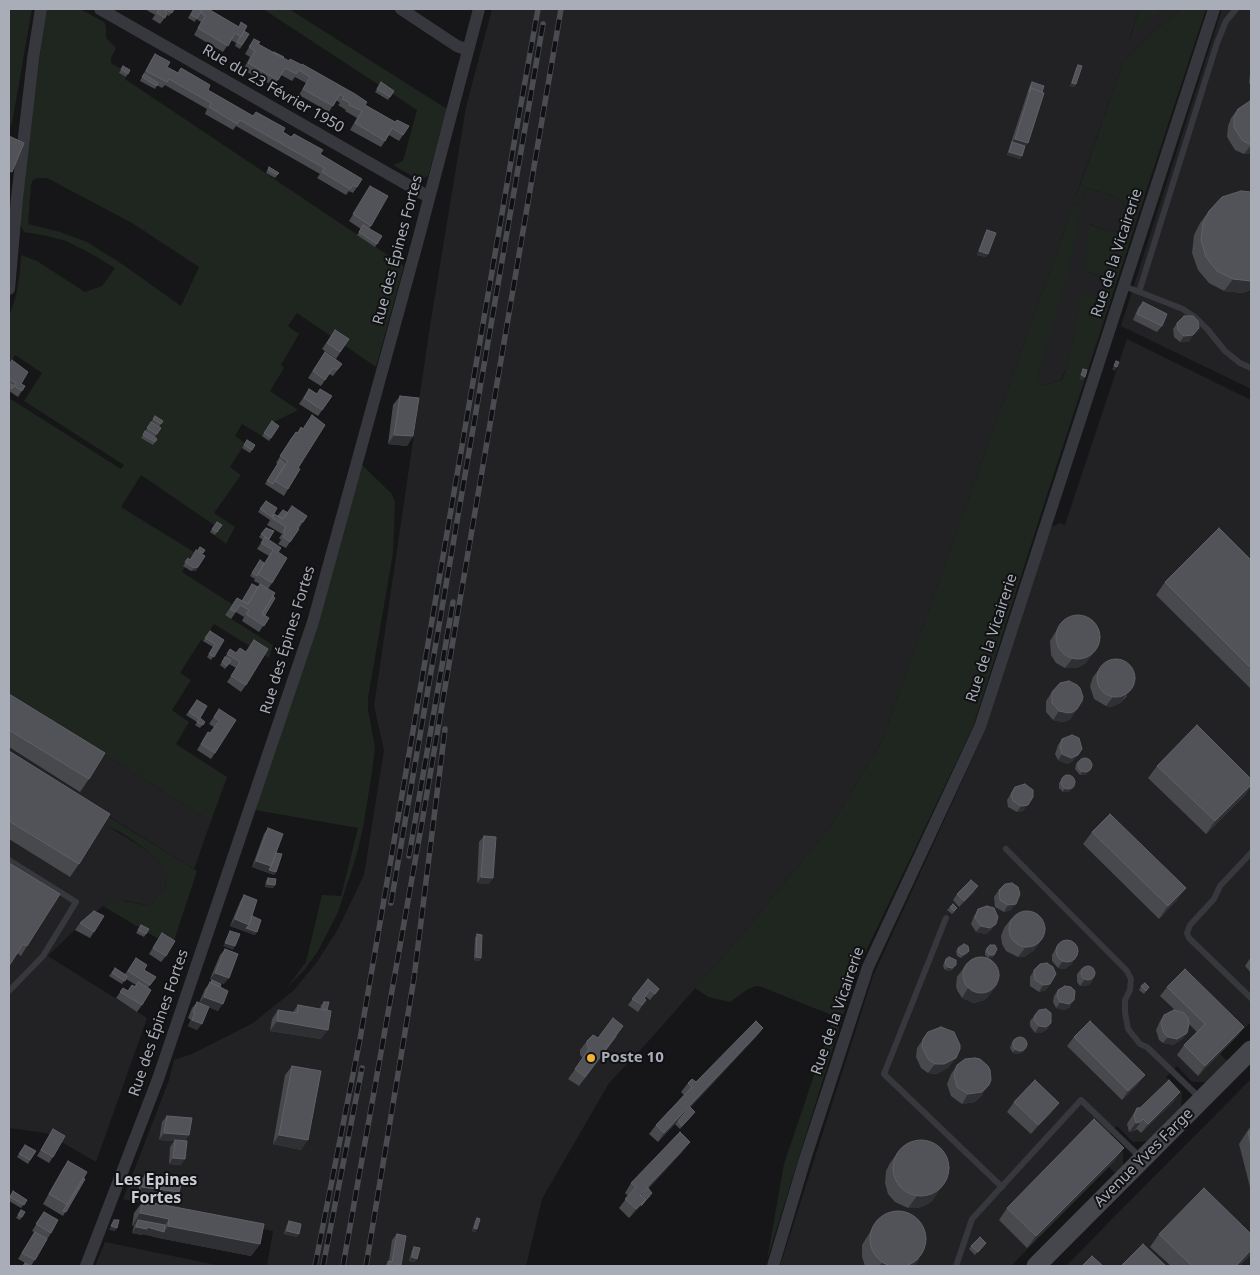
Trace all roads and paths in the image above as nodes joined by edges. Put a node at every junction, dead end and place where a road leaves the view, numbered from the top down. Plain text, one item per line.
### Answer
1 (41, 9) edge
2 (401, 9) edge
3 (479, 9) edge
4 (1214, 9) edge
5 (1236, 9) edge
6 (108, 11) edge
7 (468, 50) junction
8 (429, 197) junction
9 (1124, 286) junction
10 (9, 289) edge
11 (1139, 292) junction
12 (1251, 368) edge
13 (1006, 849) dead end
14 (1251, 853) edge
15 (9, 860) edge
16 (946, 918) dead end
17 (9, 991) edge
18 (1251, 998) edge
19 (1251, 1050) edge
20 (1203, 1100) junction
21 (1142, 1159) junction
22 (1002, 1187) junction
23 (86, 1266) edge
24 (773, 1266) edge
25 (956, 1266) edge
26 (1036, 1266) edge

1 - 10 street
2 - 7 street
3 - 7 street, Rue des Épines Fortes
4 - 9 street, Rue de la Vicairerie
5 - 11 lane
6 - 8 street, Rue du 23 Février 1950
7 - 8 street, Rue des Épines Fortes
8 - 23 street, Rue des Épines Fortes
9 - 11 lane
9 - 24 street, Rue de la Vicairerie
11 - 12 lane
13 - 20 lane
14 - 18 lane
15 - 17 lane
16 - 22 lane
19 - 20 street, Avenue Yves Farge
20 - 21 street, Avenue Yves Farge
21 - 22 lane
21 - 26 street, Avenue Yves Farge
22 - 25 lane

